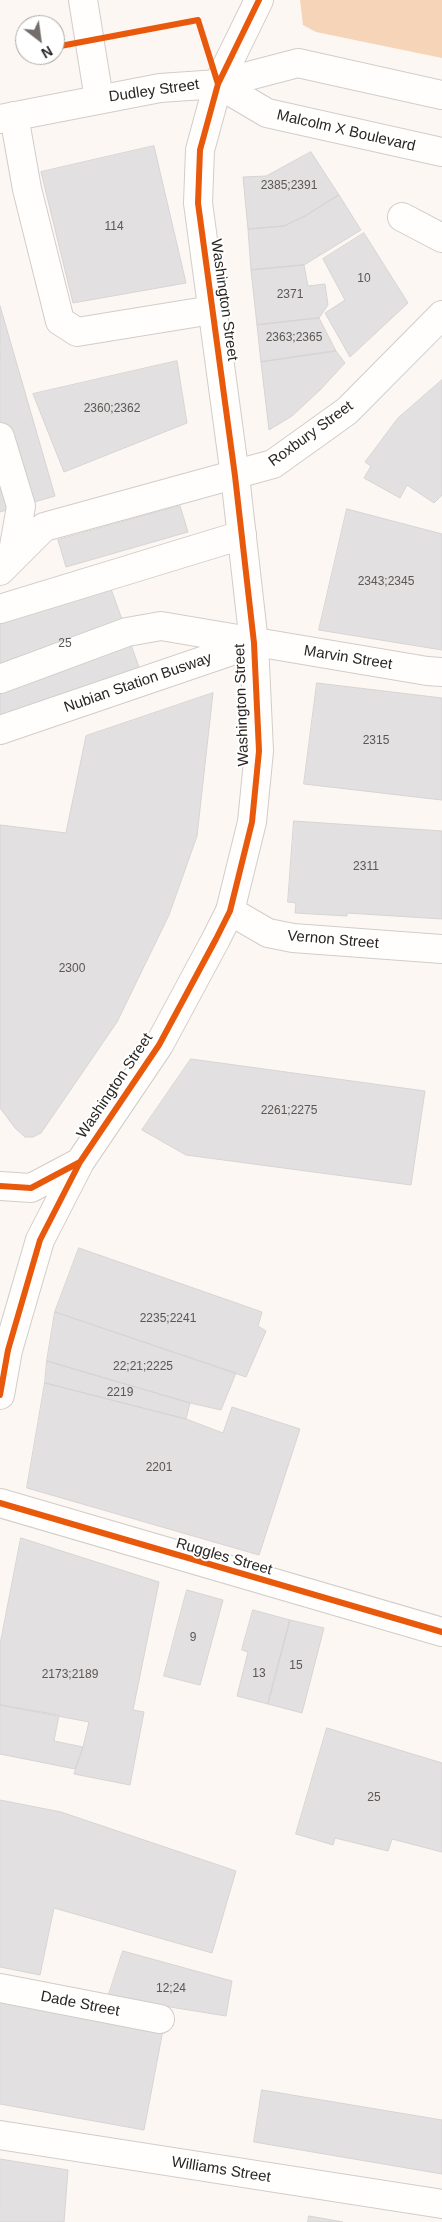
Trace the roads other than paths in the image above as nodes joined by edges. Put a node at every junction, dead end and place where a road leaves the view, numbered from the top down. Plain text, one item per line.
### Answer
1 (83, 0) edge
2 (259, 0) edge
3 (218, 84) junction
4 (442, 96) edge
5 (99, 99) junction
6 (7, 117) edge
7 (442, 152) edge
8 (402, 217) dead end
9 (442, 238) edge
10 (212, 310) junction
11 (442, 315) edge
12 (0, 437) edge
13 (235, 476) junction
14 (242, 535) junction
15 (6, 564) edge
16 (0, 609) edge
17 (254, 643) junction
18 (442, 672) edge
19 (0, 679) edge
20 (0, 730) edge
21 (230, 911) junction
22 (442, 949) edge
23 (80, 1162) junction
24 (0, 1186) edge
25 (0, 1311) edge
26 (8, 1350) junction
27 (0, 1395) edge
28 (0, 1503) edge
29 (442, 1632) edge
30 (0, 1988) edge
31 (160, 2019) dead end
32 (0, 2135) edge
33 (442, 2204) edge

1 - 5 main road
2 - 3 main road, Washington Street
3 - 4 main road
3 - 5 main road, Dudley Street
3 - 7 main road, Malcolm X Boulevard
3 - 10 main road, Washington Street
5 - 6 main road, Dudley Street
6 - 10 main road
8 - 9 main road
10 - 13 main road, Washington Street
11 - 13 main road, Roxbury Street
12 - 15 main road
13 - 14 main road, Washington Street
13 - 15 main road, Roxbury Street
14 - 16 main road
14 - 17 main road, Washington Street
17 - 18 main road, Marvin Street
17 - 19 main road, Nubian Station Busway
17 - 20 main road, Nubian Station Busway
17 - 21 main road, Washington Street
21 - 22 main road, Vernon Street
21 - 23 main road, Washington Street
23 - 24 main road
23 - 26 main road, Washington Street
25 - 26 main road
26 - 27 main road, Washington Street
28 - 29 main road, Ruggles Street
30 - 31 main road, Dade Street
32 - 33 main road, Williams Street

